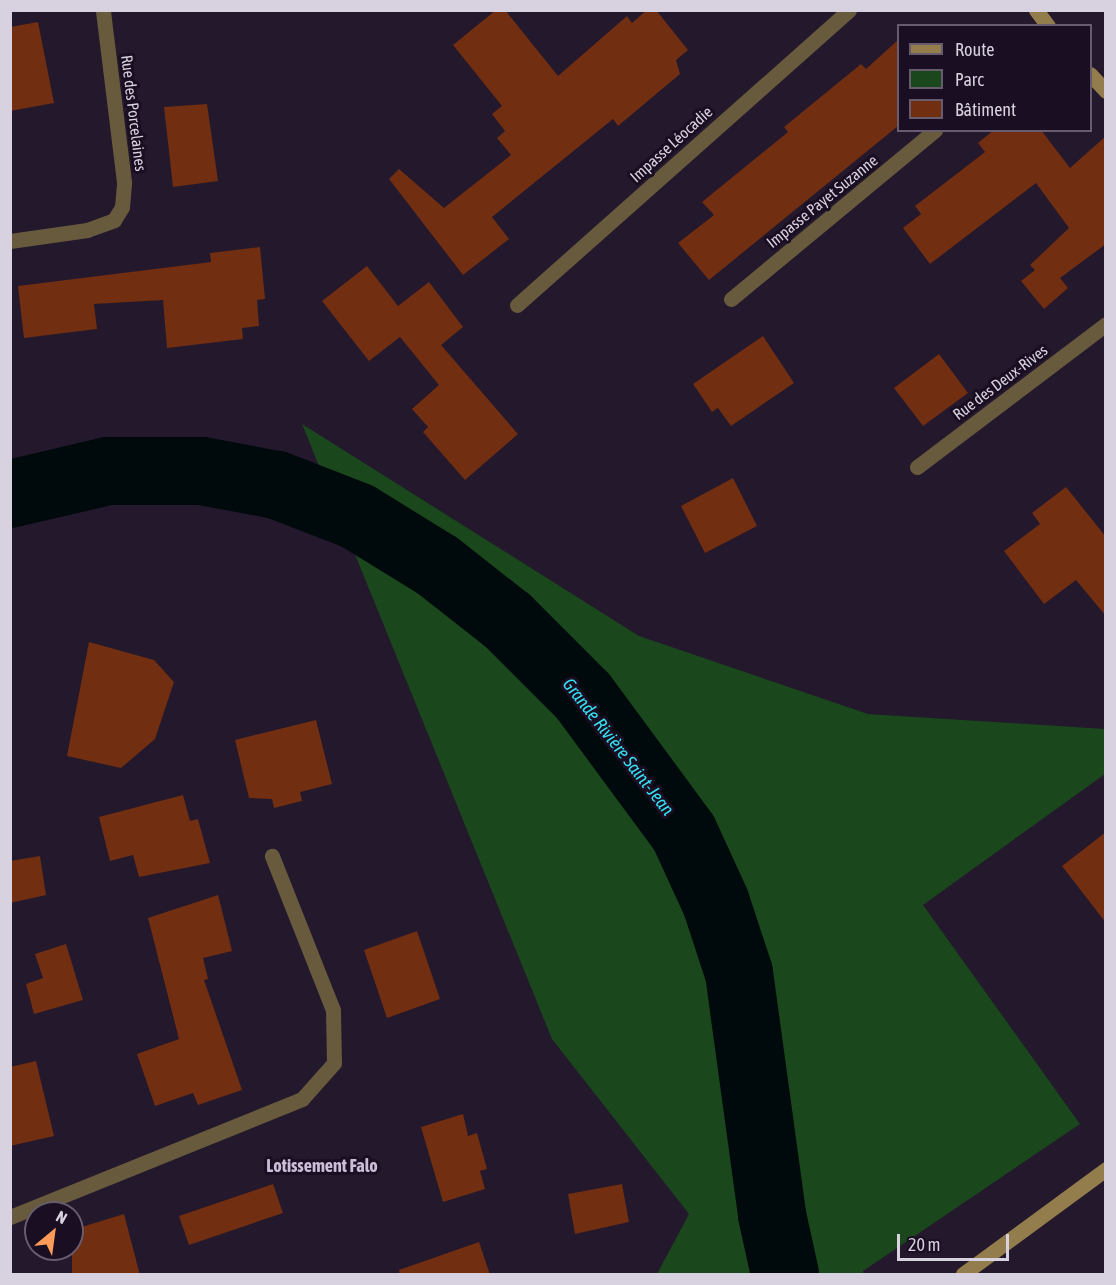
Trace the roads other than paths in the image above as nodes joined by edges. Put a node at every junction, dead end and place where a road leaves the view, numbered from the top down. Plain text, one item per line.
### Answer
1 (103, 10) edge
2 (849, 10) edge
3 (1036, 10) edge
4 (1046, 24) edge
5 (1092, 76) edge
6 (1106, 91) edge
7 (934, 132) edge
8 (10, 241) edge
9 (731, 299) dead end
10 (517, 305) dead end
11 (1106, 324) edge
12 (917, 467) dead end
13 (272, 856) dead end
14 (1106, 1169) edge
15 (10, 1217) edge
16 (963, 1275) edge

1 - 8 street, Rue des Porcelaines
2 - 10 street, Impasse Léocadie
3 - 4 main road
5 - 6 main road
7 - 9 street, Impasse Payet Suzanne
11 - 12 street, Rue des Deux-Rives
13 - 15 street
14 - 16 main road

